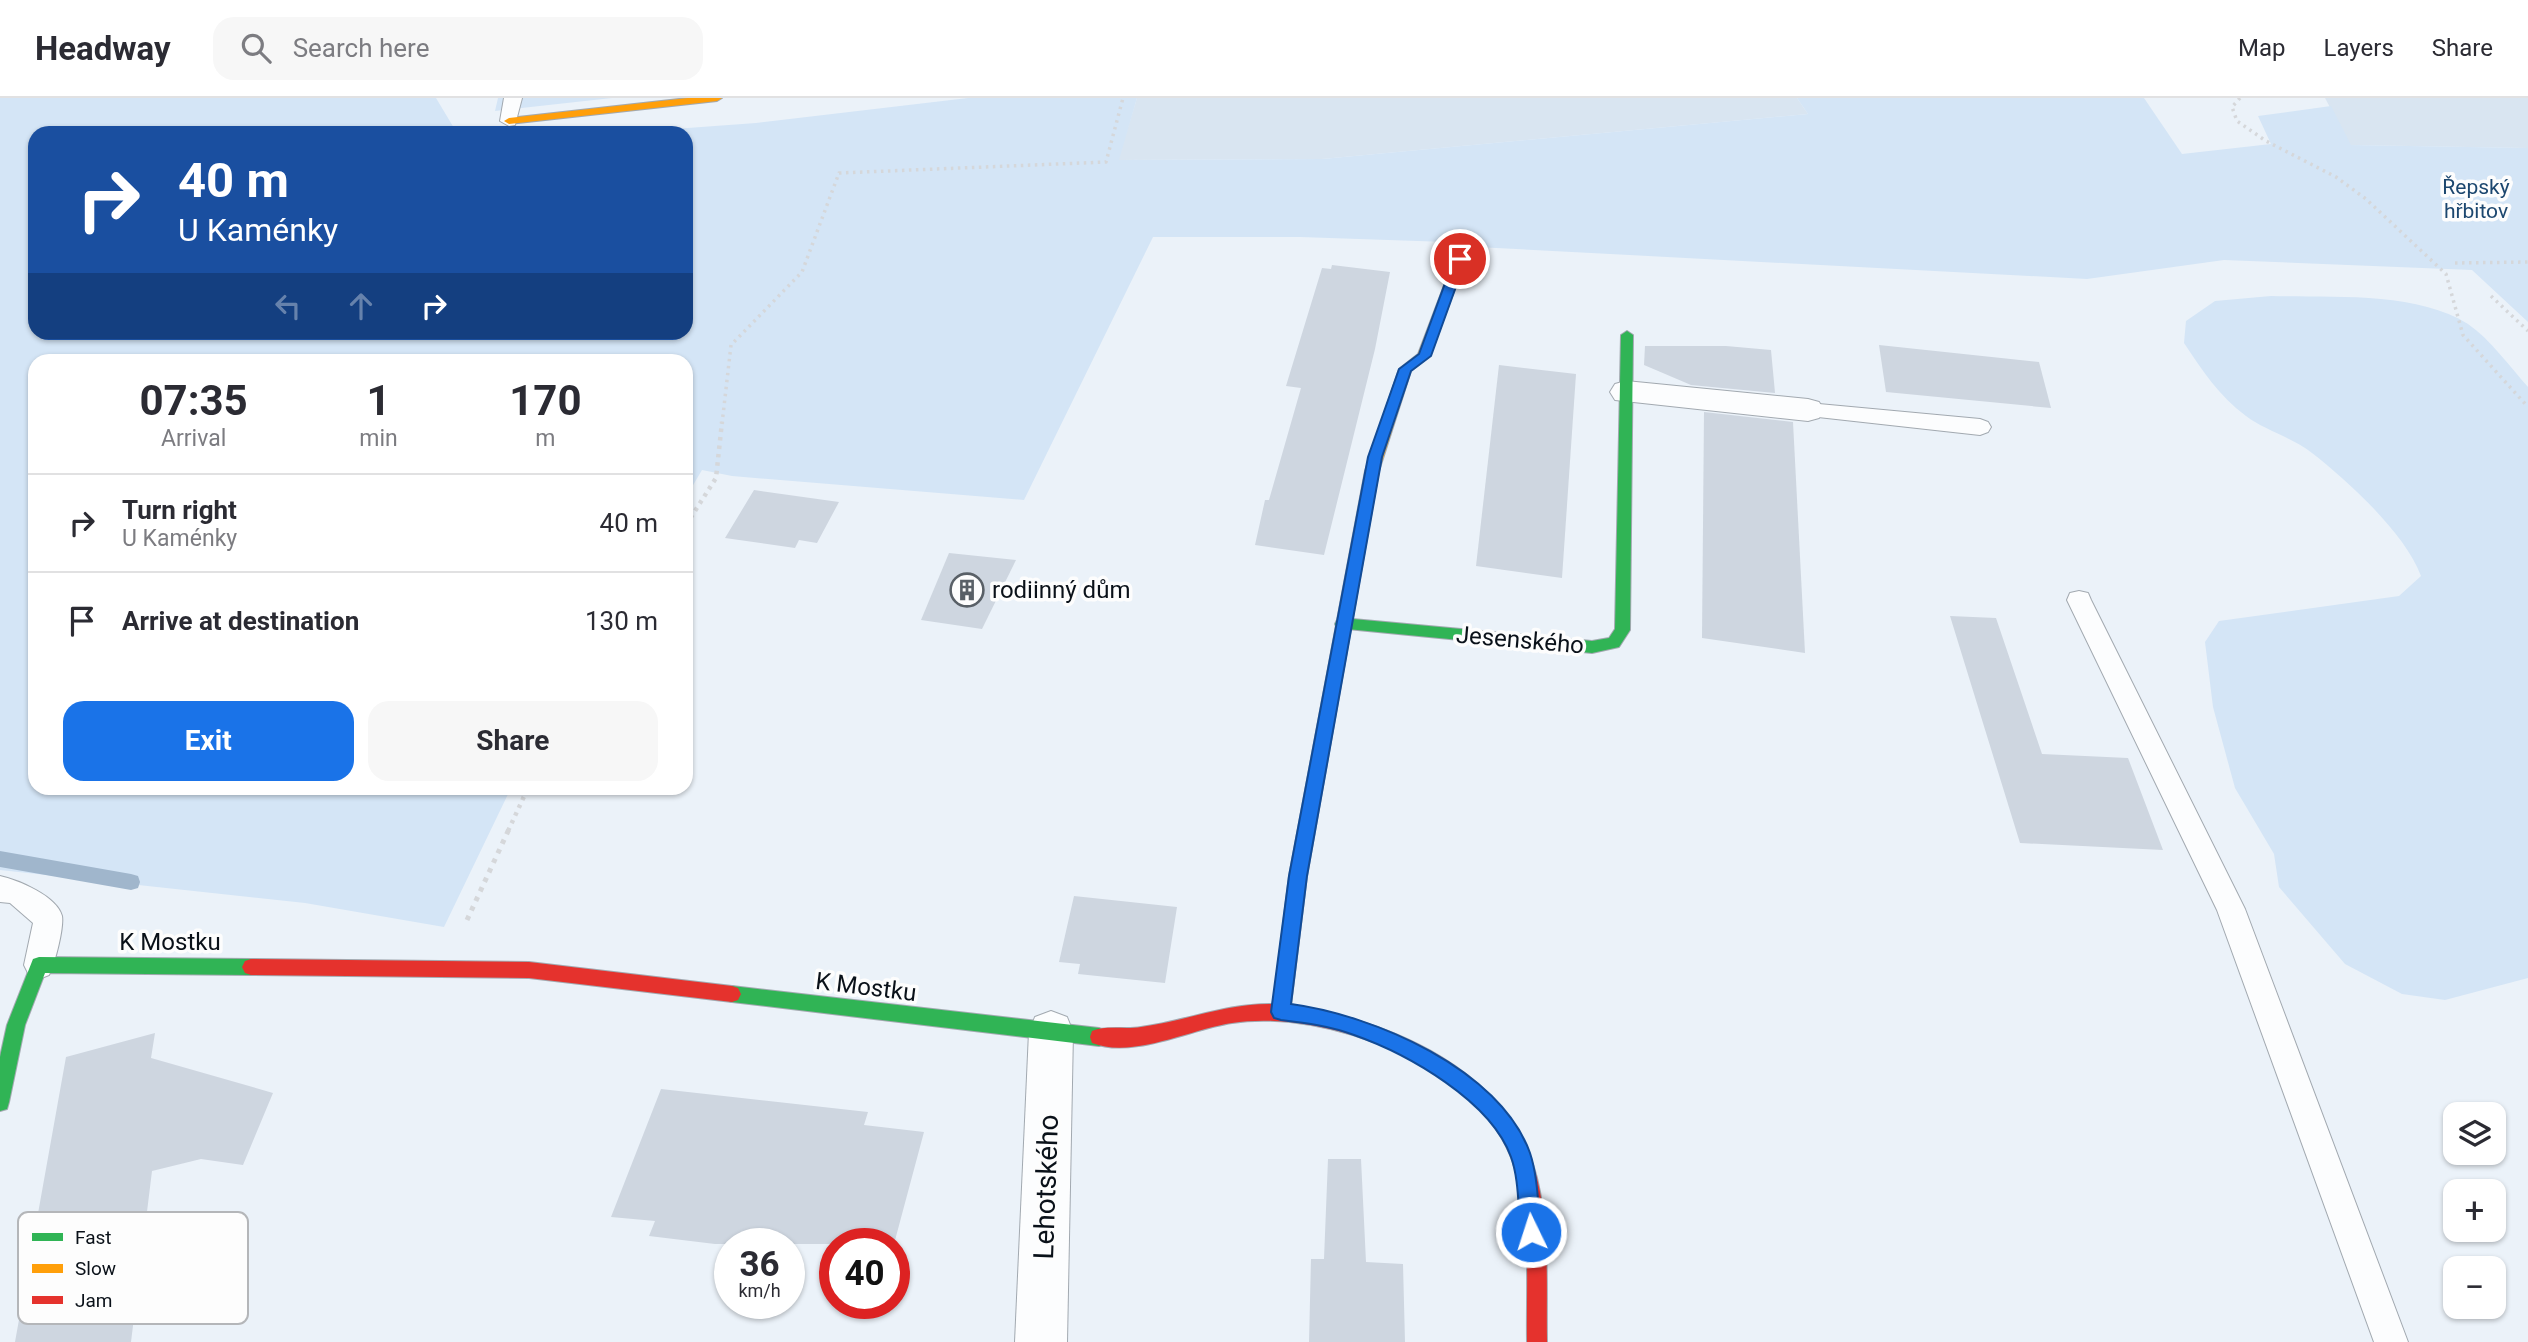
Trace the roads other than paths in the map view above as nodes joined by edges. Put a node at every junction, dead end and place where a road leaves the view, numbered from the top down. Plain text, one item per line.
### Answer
1 (513, 98) edge
2 (717, 98) edge
3 (509, 121) joint
4 (1460, 259) dead end
5 (1627, 335) dead end
6 (1626, 392) junction
7 (1808, 410) joint
8 (1980, 427) dead end
9 (2079, 600) dead end
10 (1342, 624) junction
11 (0, 889) edge
12 (39, 965) junction
13 (1281, 1012) junction
14 (1051, 1032) junction
15 (0, 1102) edge
16 (1041, 1342) edge
17 (1537, 1342) edge
18 (2391, 1342) edge

1 - 3 lane
2 - 3 street
4 - 10 street
5 - 6 street, Jesenského
6 - 7 street
6 - 10 street, Jesenského
7 - 8 lane
9 - 18 lane
10 - 13 street
11 - 12 lane
12 - 14 street, K Mostku
12 - 15 street
13 - 14 street, K Mostku
13 - 17 street, K Mostku
14 - 16 street, Lehotského

